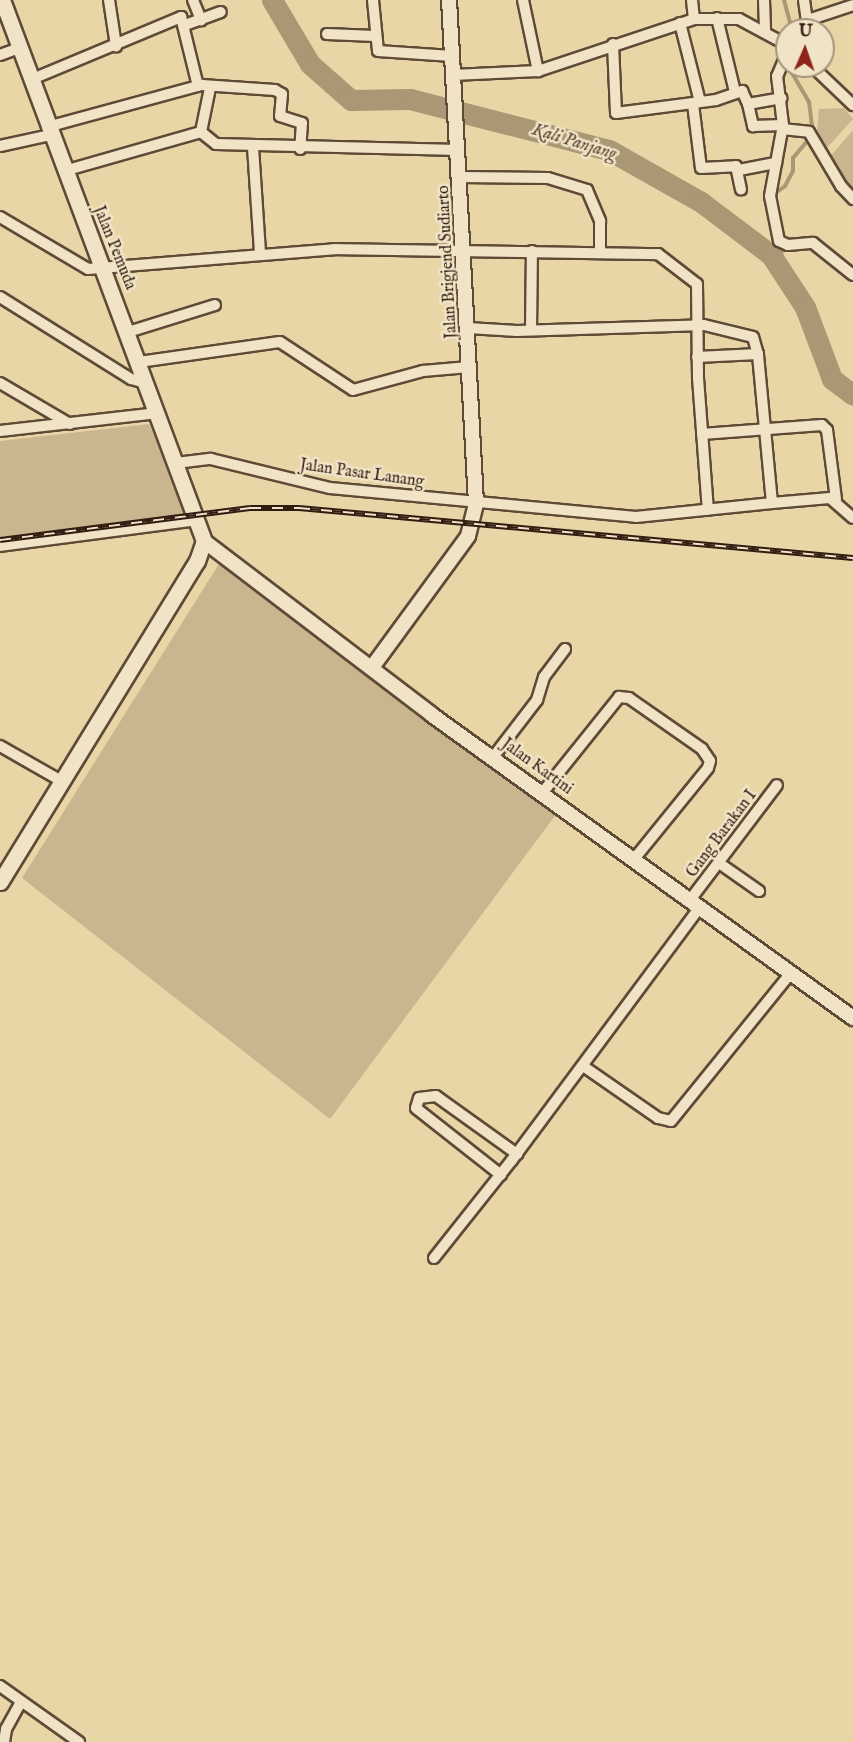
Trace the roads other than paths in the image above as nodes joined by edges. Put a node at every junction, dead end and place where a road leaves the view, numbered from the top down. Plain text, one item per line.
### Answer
1 (2, 0) edge
2 (109, 0) edge
3 (193, 0) edge
4 (373, 0) edge
5 (449, 0) edge
6 (523, 0) edge
7 (692, 0) edge
8 (764, 0) edge
9 (804, 0) edge
10 (853, 5) edge
11 (221, 12) dead end
12 (717, 18) junction
13 (807, 18) edge
14 (824, 18) edge
15 (694, 19) junction
16 (201, 20) junction
17 (680, 23) junction
18 (185, 25) junction
19 (765, 32) junction
20 (327, 34) dead end
21 (375, 36) junction
22 (775, 38) edge
23 (613, 44) junction
24 (116, 46) junction
25 (18, 48) junction
26 (0, 55) edge
27 (452, 56) junction
28 (538, 71) junction
29 (453, 75) junction
30 (777, 78) edge
31 (825, 78) edge
32 (30, 80) junction
33 (198, 86) junction
34 (210, 88) junction
35 (735, 92) junction
36 (781, 98) junction
37 (696, 103) junction
38 (748, 104) junction
39 (853, 105) edge
40 (782, 127) junction
41 (48, 131) junction
42 (201, 132) junction
43 (459, 144) junction
44 (0, 146) edge
45 (253, 147) junction
46 (300, 149) junction
47 (776, 163) junction
48 (739, 170) junction
49 (64, 171) junction
50 (461, 177) junction
51 (741, 189) dead end
52 (853, 199) edge
53 (0, 217) edge
54 (260, 252) junction
55 (464, 252) junction
56 (532, 252) junction
57 (600, 253) junction
58 (103, 269) junction
59 (853, 275) edge
60 (0, 297) edge
61 (215, 305) dead end
62 (696, 324) junction
63 (468, 328) junction
64 (531, 330) junction
65 (128, 332) junction
66 (758, 354) junction
67 (697, 357) junction
68 (139, 362) junction
69 (469, 367) junction
70 (0, 383) edge
71 (146, 383) junction
72 (158, 413) junction
73 (70, 424) junction
74 (765, 428) junction
75 (0, 431) edge
76 (702, 434) junction
77 (176, 463) junction
78 (836, 500) junction
79 (476, 503) junction
80 (772, 504) junction
81 (708, 510) junction
82 (196, 514) junction
83 (853, 518) edge
84 (204, 541) junction
85 (0, 546) edge
86 (565, 649) dead end
87 (373, 666) junction
88 (0, 746) edge
89 (494, 756) junction
90 (63, 782) junction
91 (777, 785) dead end
92 (543, 792) junction
93 (634, 859) junction
94 (719, 862) junction
95 (0, 882) edge
96 (759, 891) dead end
97 (695, 904) junction
98 (790, 974) junction
99 (853, 1018) edge
100 (583, 1066) junction
101 (517, 1154) junction
102 (501, 1175) junction
103 (434, 1258) dead end
104 (0, 1686) edge
105 (21, 1702) junction
106 (4, 1742) edge
107 (79, 1742) edge

1 - 25 main road, Jalan Pemuda
2 - 24 street
3 - 16 street
4 - 21 street
5 - 27 street, Jalan Brigjend Sudiarto
6 - 28 street
7 - 15 street
8 - 19 street
9 - 13 street
10 - 14 street
11 - 16 street
12 - 15 street
12 - 19 street
12 - 35 street
15 - 17 street
16 - 18 street
17 - 23 street
17 - 37 street
18 - 24 street
18 - 33 street
19 - 22 street
20 - 21 street
21 - 27 street
23 - 28 street
23 - 37 street
24 - 32 street
25 - 26 street
25 - 32 main road, Jalan Pemuda
27 - 29 street, Jalan Brigjend Sudiarto
28 - 29 street
29 - 43 street, Jalan Brigjend Sudiarto
30 - 36 street
31 - 39 street
32 - 41 main road, Jalan Pemuda
33 - 34 street
33 - 41 street
34 - 42 street
34 - 46 street
35 - 37 street
35 - 38 street
36 - 38 street
36 - 40 street
37 - 48 street
38 - 40 street
40 - 47 street
40 - 52 street
41 - 44 street
41 - 49 main road, Jalan Pemuda
42 - 45 street
42 - 49 street
43 - 46 street
43 - 50 street, Jalan Brigjend Sudiarto
45 - 46 street
45 - 54 street
47 - 48 street
47 - 59 street
48 - 51 street
49 - 58 main road, Jalan Pemuda
50 - 55 street, Jalan Brigjend Sudiarto
50 - 57 street
53 - 58 street
54 - 55 street
54 - 58 street
55 - 56 street
55 - 63 street, Jalan Brigjend Sudiarto
56 - 57 street
56 - 64 street
57 - 62 street
58 - 65 main road, Jalan Pemuda
60 - 71 street
61 - 65 street
62 - 64 street
62 - 66 street
62 - 67 street
63 - 64 street
63 - 69 street, Jalan Brigjend Sudiarto
65 - 68 main road, Jalan Pemuda
66 - 67 street
66 - 74 street
67 - 76 street
68 - 69 street
68 - 71 main road, Jalan Pemuda
69 - 79 street, Jalan Brigjend Sudiarto
70 - 73 street
71 - 72 main road, Jalan Pemuda
72 - 73 street
72 - 77 main road, Jalan Pemuda
73 - 75 street
74 - 76 street
74 - 78 street
74 - 80 street
76 - 81 street
77 - 79 street, Jalan Pasar Lanang
77 - 82 main road, Jalan Pemuda
78 - 80 street, Jalan Pasar Lanang
78 - 83 street
79 - 81 street, Jalan Pasar Lanang
79 - 87 street, Jalan Brigjend Sudiarto
80 - 81 street, Jalan Pasar Lanang
82 - 84 main road, Jalan Pemuda
82 - 85 street
84 - 87 street, Jalan Kartini
84 - 90 main road
86 - 89 street
87 - 89 street, Jalan Kartini
88 - 90 street
89 - 92 street, Jalan Kartini
90 - 95 main road
91 - 94 street, Gang Barakan I
92 - 93 street, Jalan Kartini
92 - 93 street
93 - 97 street, Jalan Kartini
94 - 96 street
94 - 97 street, Gang Barakan I
97 - 98 street, Jalan Kartini
97 - 100 street, Gang Barakan I
98 - 99 street, Jalan Kartini
98 - 100 street
100 - 101 street, Gang Barakan I
101 - 102 street, Gang Barakan I
101 - 102 street
102 - 103 street, Gang Barakan I
104 - 105 street
105 - 106 street
105 - 107 street

